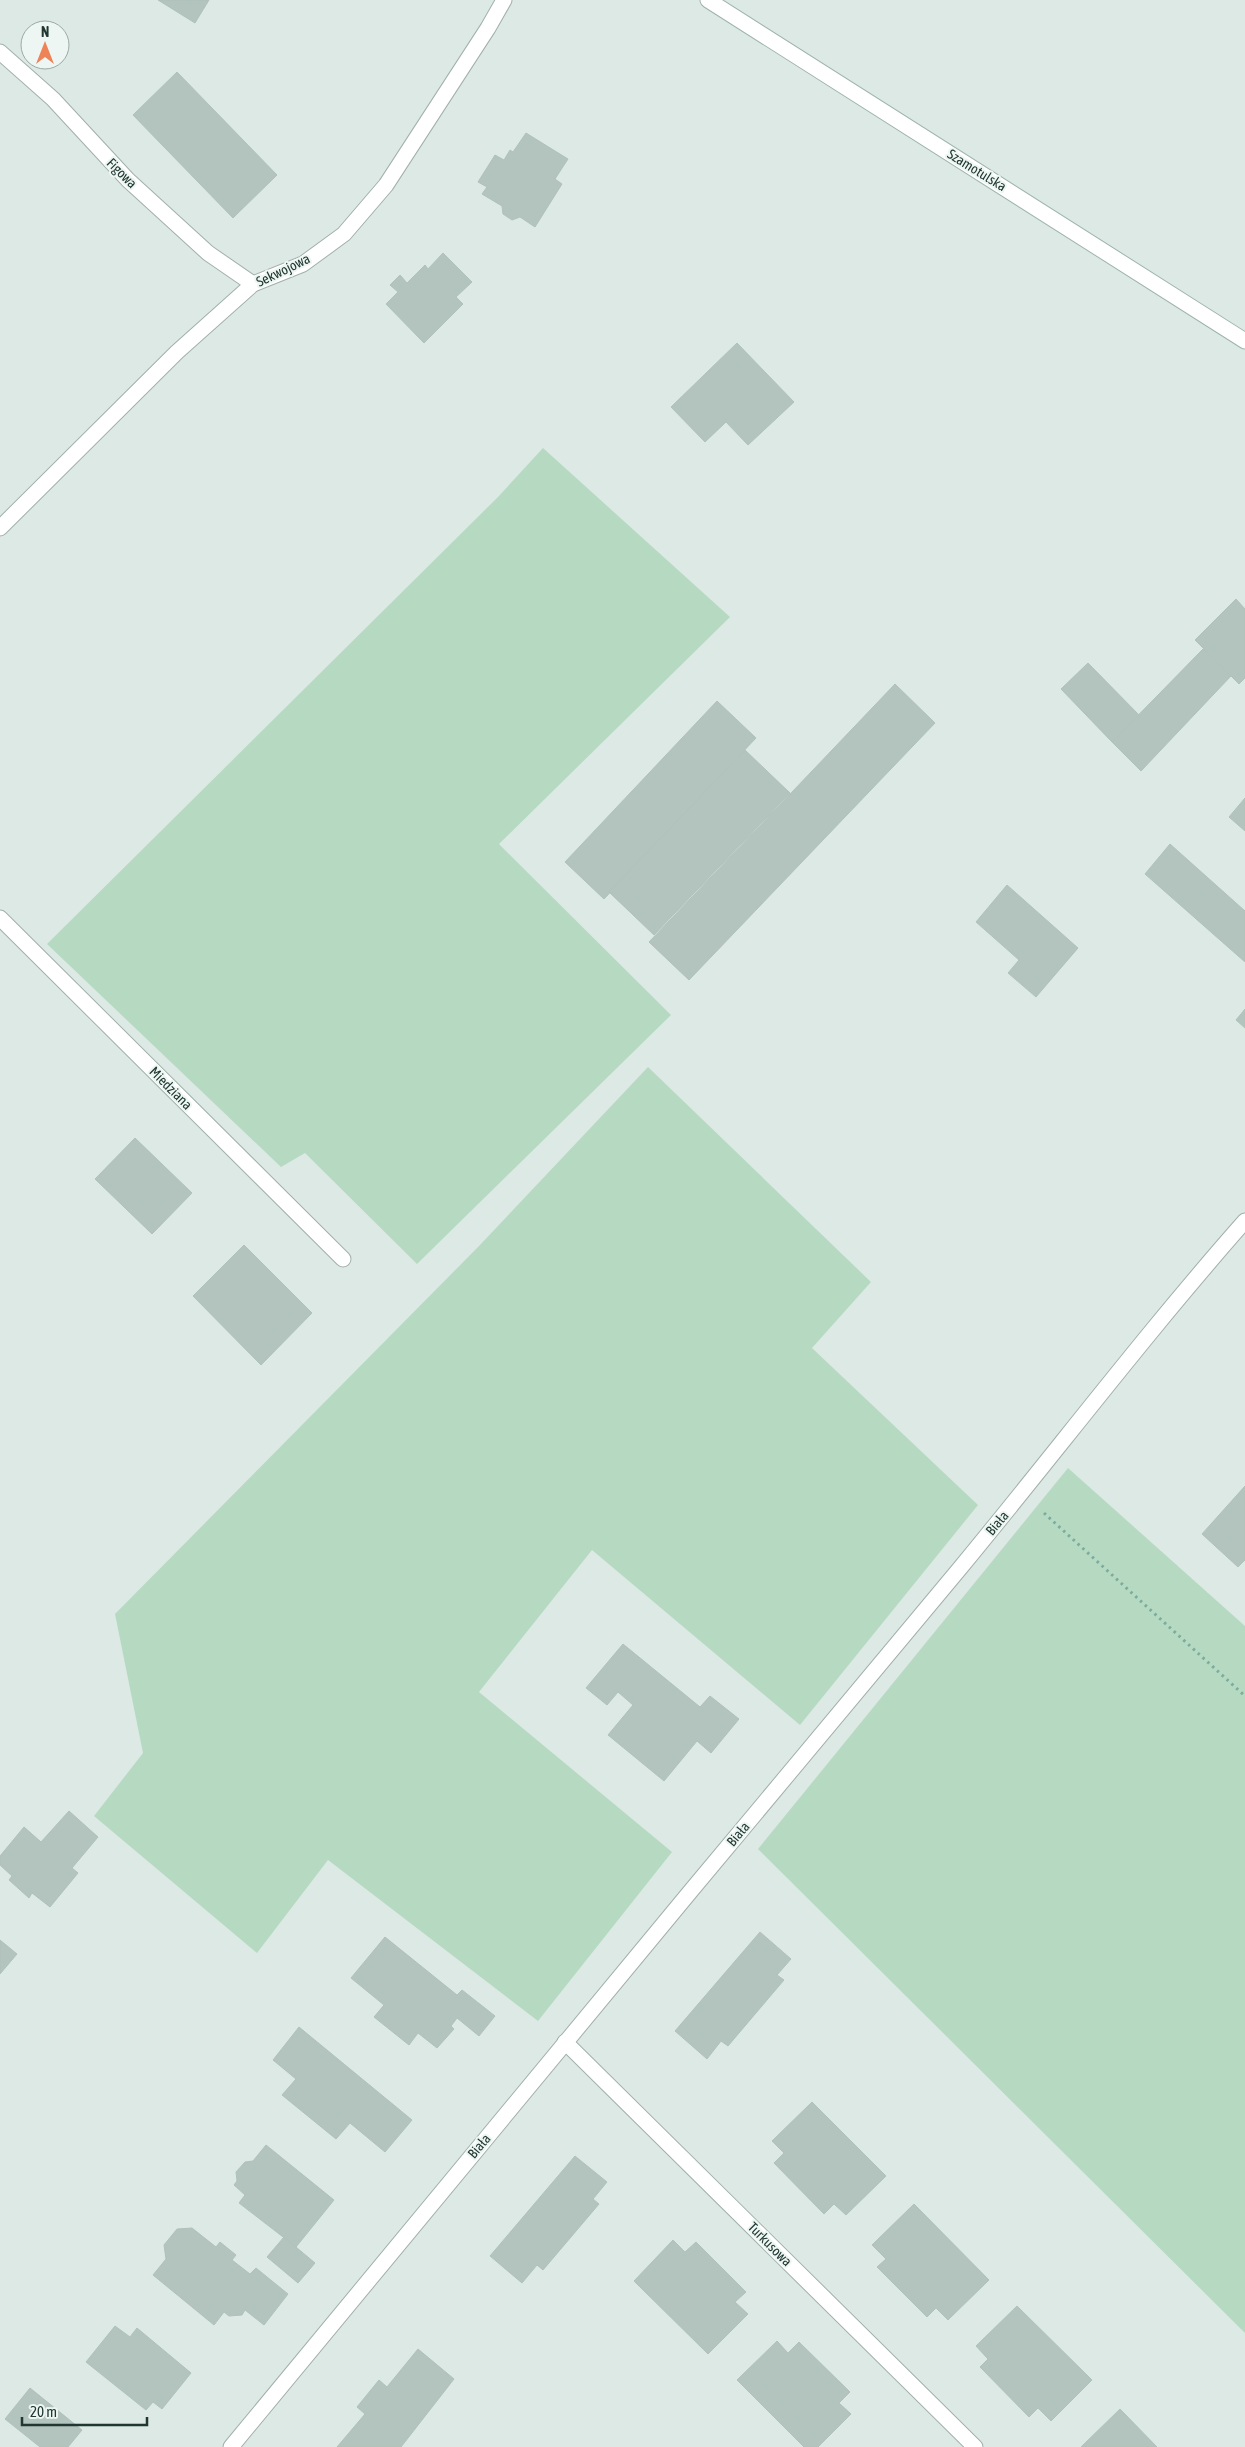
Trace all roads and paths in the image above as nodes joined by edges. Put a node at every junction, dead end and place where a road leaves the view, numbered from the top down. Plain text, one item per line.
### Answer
1 (504, 0) edge
2 (708, 0) edge
3 (0, 52) edge
4 (253, 284) junction
5 (1245, 341) edge
6 (0, 528) edge
7 (0, 918) edge
8 (1245, 1221) edge
9 (343, 1259) dead end
10 (1022, 1493) junction
11 (1245, 1696) edge
12 (565, 2042) junction
13 (231, 2447) edge
14 (975, 2447) edge

1 - 4 street, Sekwojowa
2 - 5 street, Szamotulska
3 - 4 street, Figowa
4 - 6 street, Sekwojowa
7 - 9 street, Miedziana
8 - 10 street, Biała
10 - 11 path
10 - 12 street, Biała
12 - 13 street, Biała
12 - 14 street, Turkusowa

